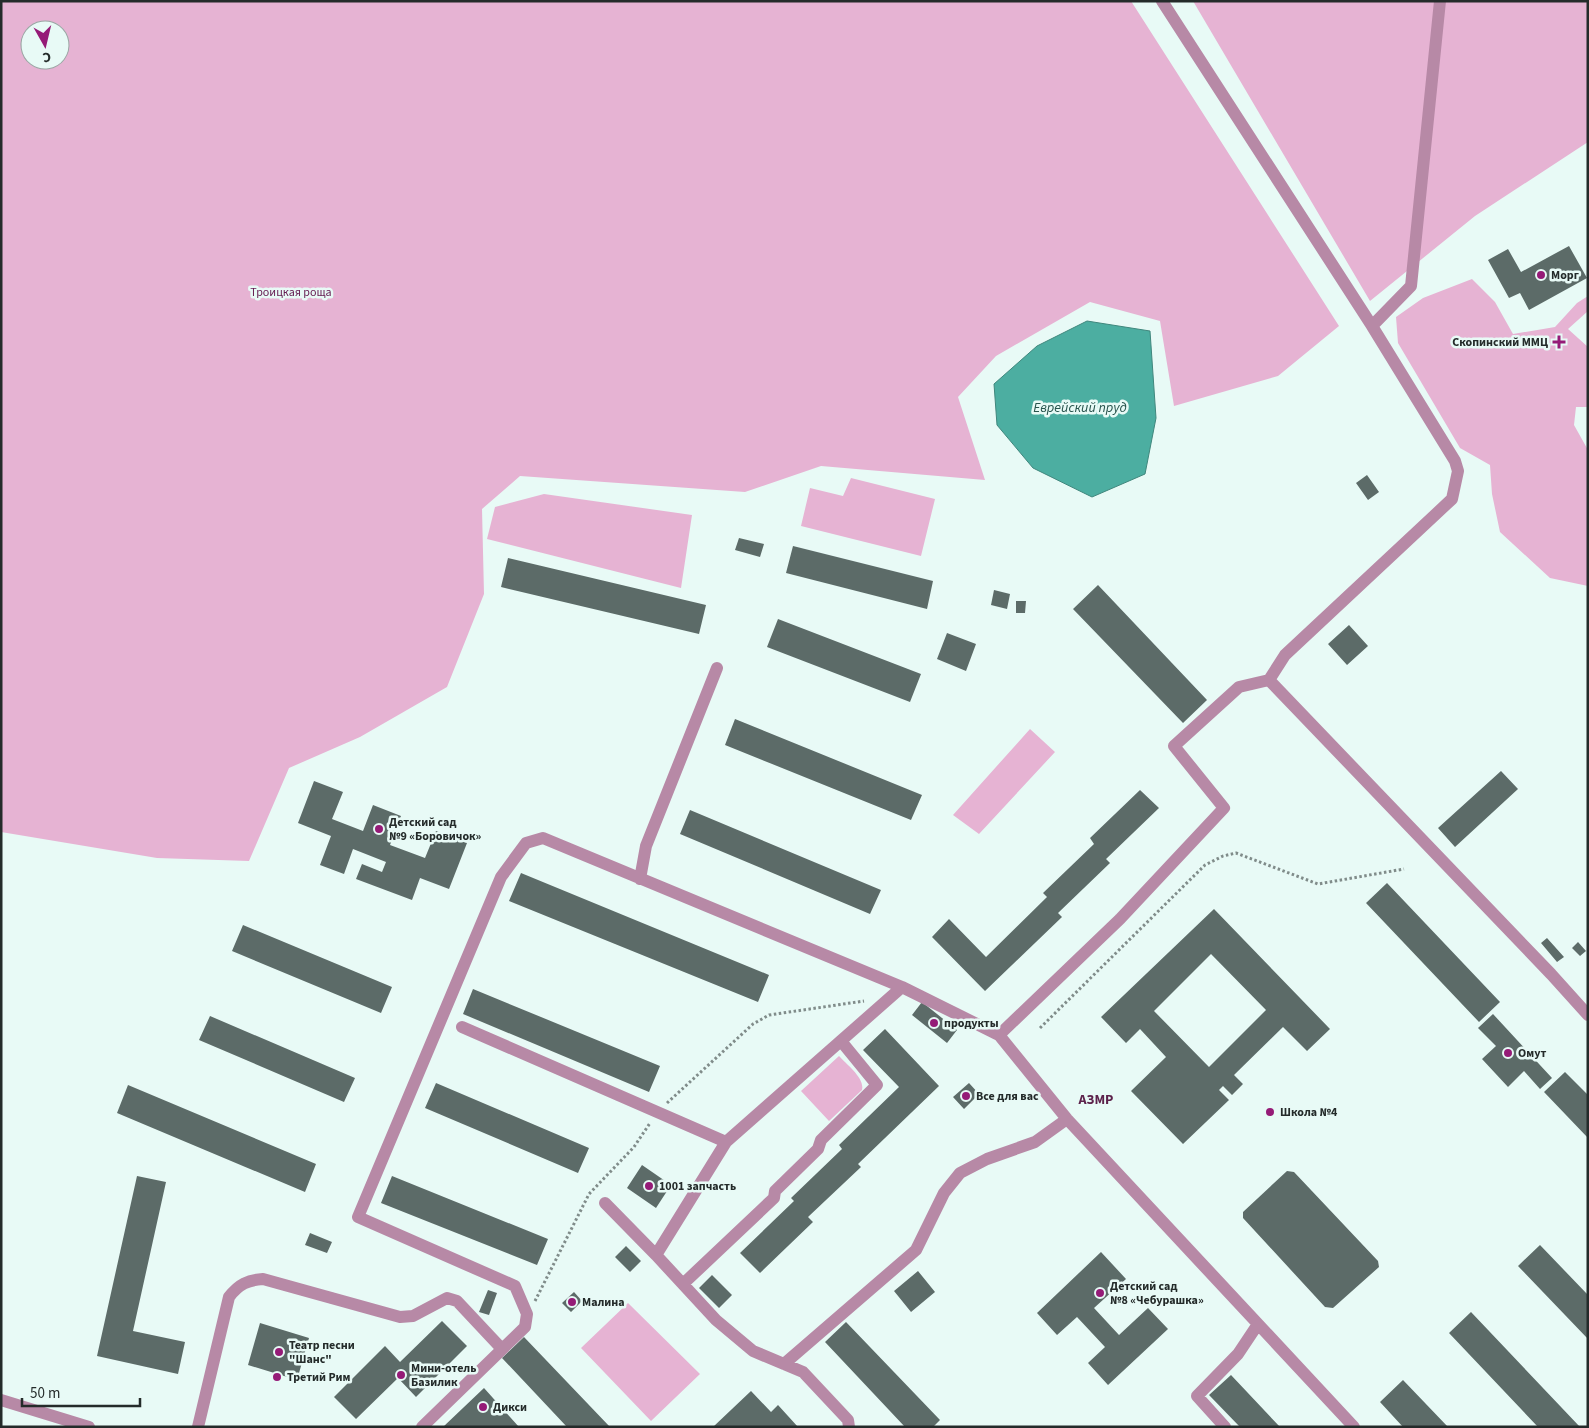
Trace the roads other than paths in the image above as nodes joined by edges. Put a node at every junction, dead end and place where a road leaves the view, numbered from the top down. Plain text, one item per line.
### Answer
1 (1162, 1) edge
2 (1440, 1) edge
3 (1372, 326) junction
4 (717, 668) dead end
5 (1270, 680) junction
6 (640, 879) junction
7 (902, 987) junction
8 (1588, 1015) edge
9 (462, 1027) dead end
10 (999, 1035) junction
11 (841, 1041) junction
12 (1067, 1120) junction
13 (726, 1142) junction
14 (605, 1203) dead end
15 (656, 1255) junction
16 (683, 1284) junction
17 (1258, 1324) junction
18 (502, 1349) junction
19 (784, 1364) junction
20 (1, 1400) edge
21 (89, 1427) edge
22 (198, 1427) edge
23 (422, 1427) edge
24 (849, 1427) edge
25 (1225, 1427) edge
26 (1354, 1427) edge

1 - 3 street
2 - 3 street
3 - 5 street
4 - 6 street
5 - 8 street
5 - 10 street
6 - 7 street
6 - 18 street
7 - 10 street
7 - 11 street
9 - 13 street
10 - 12 street
11 - 13 street
11 - 16 street
12 - 17 street
12 - 19 street
13 - 15 street
14 - 15 street
15 - 16 street
16 - 19 street
17 - 25 street
17 - 26 street
18 - 22 street
18 - 23 street
19 - 24 street
20 - 21 street

